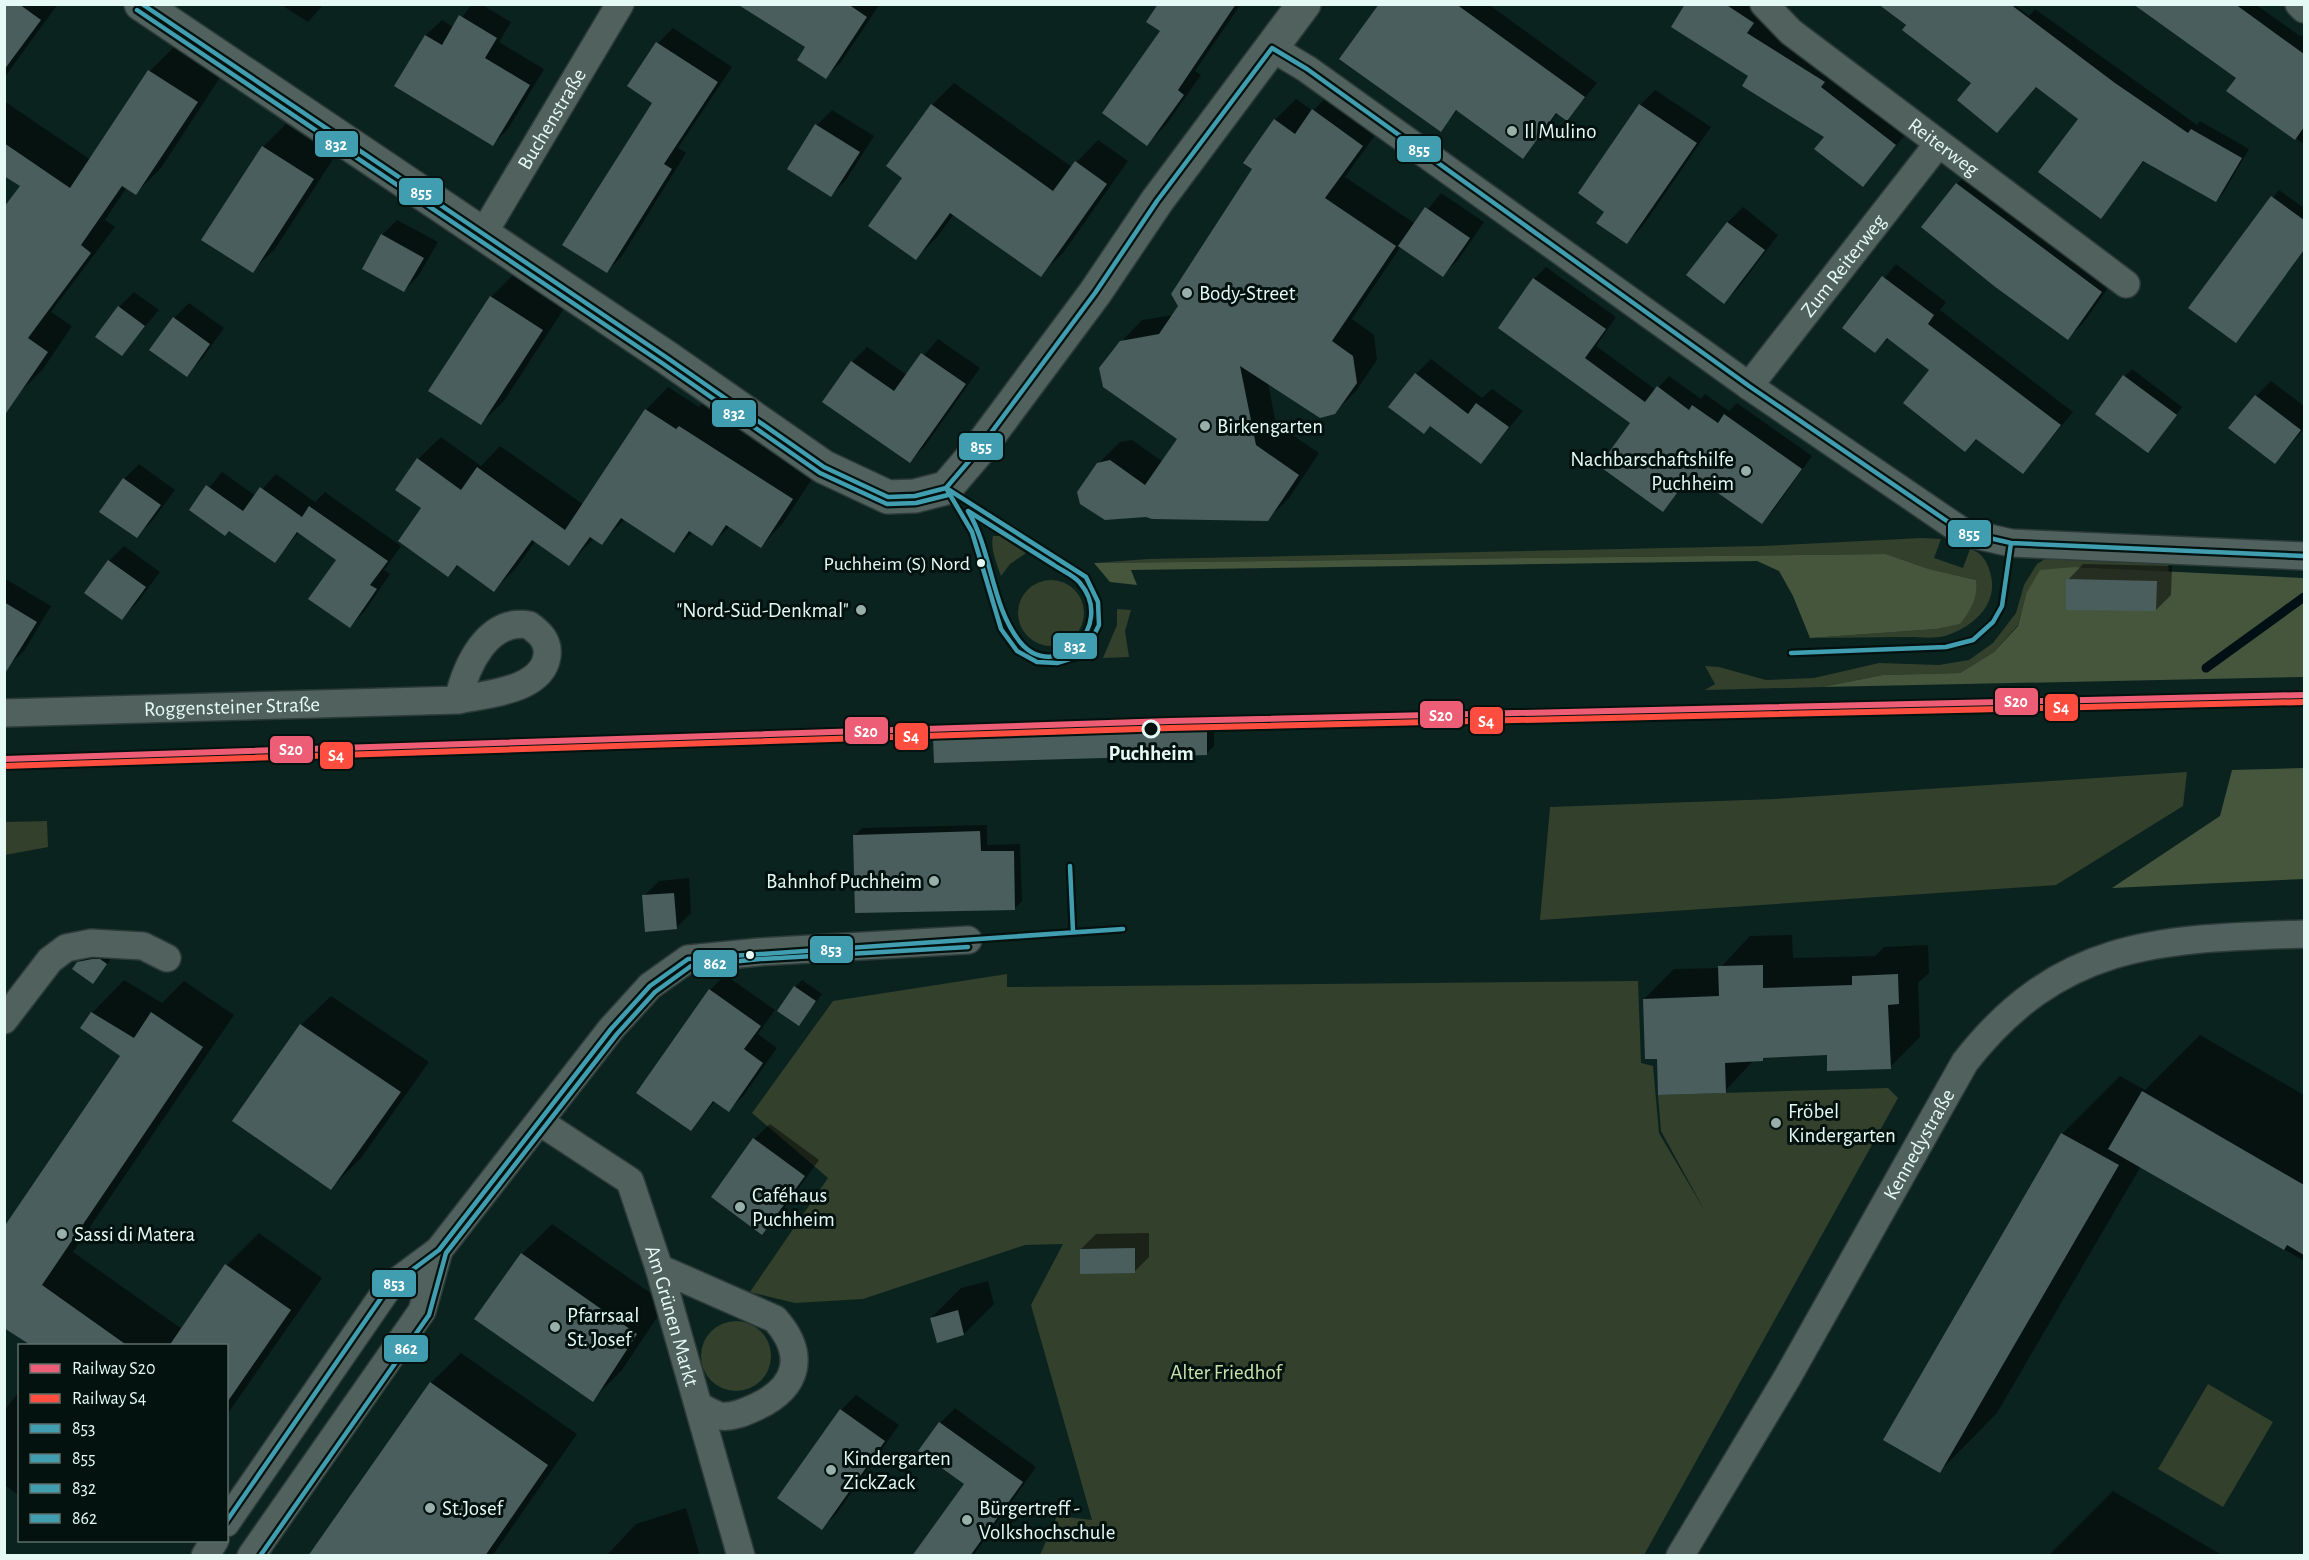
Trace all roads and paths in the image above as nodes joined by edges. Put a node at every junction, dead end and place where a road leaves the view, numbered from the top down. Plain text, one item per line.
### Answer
1 (620, 4) edge
2 (1304, 4) edge
3 (1764, 4) edge
4 (2299, 4) edge
5 (147, 6) edge
6 (2304, 9) edge
7 (1272, 48) junction
8 (1938, 144) junction
9 (483, 234) junction
10 (2126, 284) dead end
11 (1749, 386) junction
12 (2304, 556) edge
13 (458, 700) dead end
14 (4, 713) edge
15 (2304, 933) edge
16 (968, 940) dead end
17 (167, 958) dead end
18 (4, 1020) edge
19 (540, 1122) junction
20 (439, 1250) junction
21 (659, 1268) junction
22 (699, 1406) junction
23 (228, 1520) edge
24 (228, 1534) edge
25 (214, 1542) edge
26 (254, 1554) edge
27 (205, 1556) edge
28 (741, 1556) edge
29 (1680, 1556) edge

1 - 9 street, Buchenstraße
2 - 7 street
3 - 8 street, Reiterweg
4 - 6 street
5 - 9 street
7 - 9 street
7 - 11 street
8 - 10 street, Reiterweg
8 - 11 street, Zum Reiterweg
11 - 12 street
13 - 14 street, Roggensteiner Straße
15 - 29 street, Kennedystraße
16 - 19 street
17 - 18 street
19 - 20 street
19 - 21 street, Am Grünen Markt
20 - 23 street
20 - 26 street
21 - 22 street, Am Grünen Markt
21 - 22 street
22 - 28 street, Am Grünen Markt
24 - 26 street
25 - 27 street

